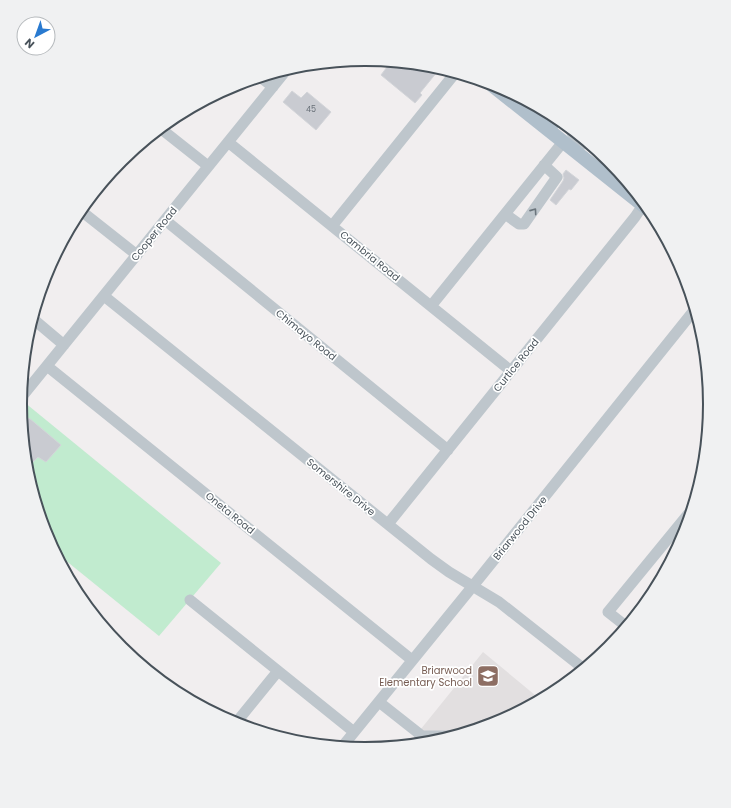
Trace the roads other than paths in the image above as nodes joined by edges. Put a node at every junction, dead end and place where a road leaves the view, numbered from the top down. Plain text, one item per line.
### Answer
1 (282, 76) edge
2 (452, 77) edge
3 (265, 81) edge
4 (273, 87) junction
5 (514, 100) edge
6 (553, 123) edge
7 (548, 129) junction
8 (164, 131) edge
9 (228, 142) junction
10 (563, 142) junction
11 (582, 145) edge
12 (544, 165) junction
13 (208, 166) junction
14 (621, 182) edge
15 (643, 210) edge
16 (85, 214) edge
17 (505, 214) junction
18 (165, 220) junction
19 (332, 226) junction
20 (136, 255) junction
21 (104, 296) junction
22 (431, 306) junction
23 (691, 314) edge
24 (37, 323) edge
25 (64, 345) junction
26 (47, 366) junction
27 (511, 371) junction
28 (28, 390) edge
29 (448, 450) junction
30 (683, 520) edge
31 (388, 524) junction
32 (472, 586) junction
33 (190, 600) dead end
34 (623, 624) edge
35 (412, 660) junction
36 (580, 666) edge
37 (278, 671) junction
38 (379, 702) junction
39 (240, 718) edge
40 (354, 732) junction
41 (422, 736) joint
42 (432, 736) edge
43 (346, 742) edge

1 - 4 street, Cooper Road
2 - 19 street
3 - 4 street
4 - 9 street, Cooper Road
5 - 7 main road
6 - 7 main road
7 - 10 main road
8 - 13 street
9 - 13 street, Cooper Road
9 - 19 street, Cambria Road
10 - 11 main road
10 - 12 street
11 - 14 main road
12 - 17 street
17 -> 12 street
13 - 18 street, Cooper Road
15 - 27 street, Curtice Road
16 - 20 street
17 - 22 street
18 - 20 street, Cooper Road
18 - 29 street, Chimayo Road
19 - 22 street, Cambria Road
20 - 21 street, Cooper Road
21 - 25 street, Cooper Road
21 - 31 street, Somershire Drive
22 - 27 street, Cambria Road
23 - 32 street, Briarwood Drive
24 - 25 street
25 - 26 street, Cooper Road
26 - 28 street, Cooper Road
26 - 35 street, Oneta Road
27 - 29 street, Curtice Road
29 - 31 street, Curtice Road
30 - 34 street
31 - 32 street, Somershire Drive
32 - 35 street, Briarwood Drive
32 - 36 street, Somershire Drive
33 - 37 street
35 - 38 street, Briarwood Drive
37 - 39 street
37 - 40 street
38 - 40 street, Briarwood Drive
38 - 41 street
40 - 43 street, Briarwood Drive
41 - 42 street

